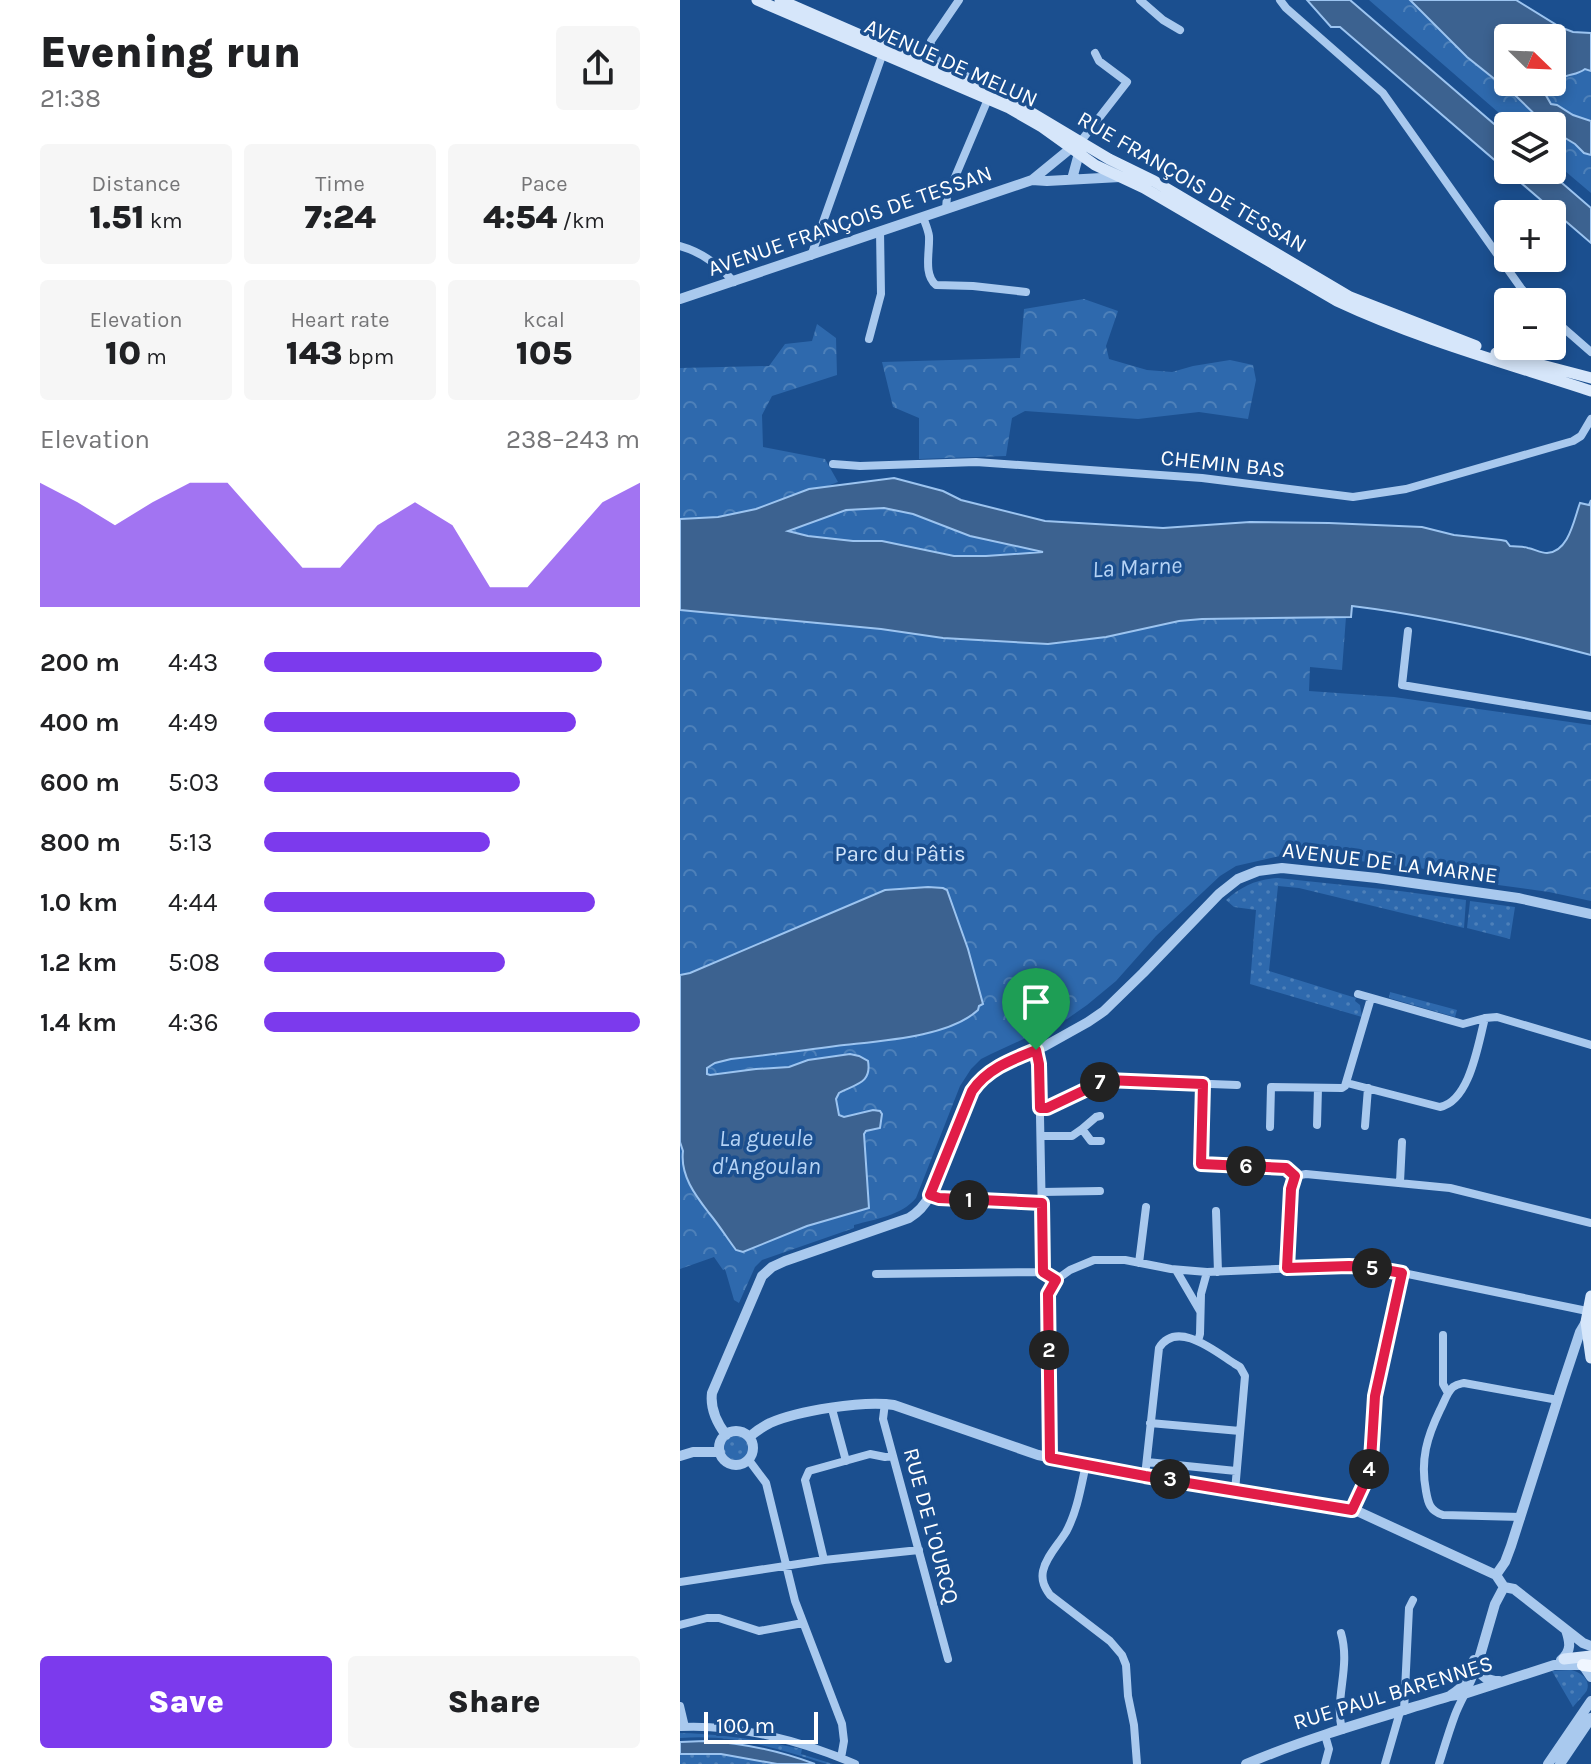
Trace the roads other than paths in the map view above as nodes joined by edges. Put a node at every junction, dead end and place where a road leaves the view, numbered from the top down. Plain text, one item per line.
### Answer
1 (757, 0) edge
2 (780, 0) edge
3 (959, 0) edge
4 (1140, 0) edge
5 (1280, 0) edge
6 (1180, 30) dead end
7 (883, 53) junction
8 (1095, 53) dead end
9 (974, 84) junction
10 (988, 99) junction
11 (1081, 141) junction
12 (1075, 152) junction
13 (1057, 161) junction
14 (1120, 177) junction
15 (1072, 179) junction
16 (1032, 180) junction
17 (946, 209) junction
18 (923, 217) junction
19 (880, 231) junction
20 (680, 246) edge
21 (811, 256) junction
22 (1287, 272) joint
23 (734, 282) junction
24 (1521, 288) edge
25 (1026, 292) dead end
26 (680, 299) edge
27 (1566, 330) edge
28 (869, 339) dead end
29 (1591, 352) edge
30 (1591, 378) edge
31 (1591, 391) edge
32 (1591, 419) edge
33 (833, 464) dead end
34 (1408, 631) dead end
35 (1591, 716) edge
36 (1591, 914) edge
37 (1358, 994) dead end
38 (1371, 998) junction
39 (1485, 1018) junction
40 (1591, 1045) edge
41 (1036, 1050) junction
42 (1347, 1083) junction
43 (1203, 1084) junction
44 (1237, 1085) dead end
45 (1318, 1088) junction
46 (1368, 1088) junction
47 (1040, 1108) junction
48 (1100, 1116) dead end
49 (1317, 1125) dead end
50 (1365, 1126) dead end
51 (1270, 1127) dead end
52 (1082, 1129) junction
53 (1041, 1136) junction
54 (1101, 1141) dead end
55 (1402, 1142) dead end
56 (1295, 1176) junction
57 (1083, 1181) dead end
58 (1400, 1182) junction
59 (1084, 1191) junction
60 (1100, 1191) dead end
61 (1042, 1192) junction
62 (930, 1195) junction
63 (1042, 1203) junction
64 (1146, 1207) dead end
65 (1216, 1211) dead end
66 (1591, 1223) edge
67 (1139, 1263) junction
68 (1287, 1268) junction
69 (1176, 1270) junction
70 (1043, 1272) junction
71 (1207, 1272) junction
72 (1218, 1272) junction
73 (1402, 1273) junction
74 (876, 1274) dead end
75 (1056, 1280) junction
76 (1591, 1296) edge
77 (1200, 1311) junction
78 (1586, 1317) junction
79 (1443, 1335) dead end
80 (1198, 1341) junction
81 (1591, 1358) edge
82 (1448, 1393) junction
83 (1558, 1400) junction
84 (885, 1403) junction
85 (832, 1409) junction
86 (1150, 1423) junction
87 (1240, 1431) junction
88 (726, 1435) junction
89 (749, 1437) junction
90 (720, 1452) junction
91 (680, 1456) edge
92 (893, 1456) junction
93 (1050, 1458) junction
94 (748, 1459) junction
95 (846, 1461) junction
96 (1147, 1462) junction
97 (1086, 1464) junction
98 (1236, 1471) junction
99 (1145, 1476) junction
100 (1235, 1491) junction
101 (1352, 1510) junction
102 (1521, 1517) junction
103 (919, 1550) junction
104 (824, 1560) junction
105 (787, 1566) junction
106 (1496, 1575) junction
107 (680, 1582) edge
108 (1504, 1587) junction
109 (1413, 1600) dead end
110 (803, 1623) junction
111 (680, 1625) edge
112 (1566, 1630) junction
113 (1341, 1633) dead end
114 (1482, 1644) junction
115 (1591, 1646) edge
116 (948, 1659) dead end
117 (1559, 1662) junction
118 (1588, 1662) edge
119 (1477, 1666) junction
120 (1591, 1677) edge
121 (1501, 1681) junction
122 (1464, 1694) junction
123 (1450, 1696) junction
124 (1591, 1701) edge
125 (680, 1706) edge
126 (1402, 1711) junction
127 (1591, 1718) edge
128 (682, 1727) edge
129 (1342, 1730) junction
130 (1325, 1735) junction
131 (841, 1758) junction
132 (1564, 1761) edge
133 (1326, 1763) edge
134 (855, 1764) edge
135 (1137, 1764) edge
136 (1246, 1764) edge
137 (1385, 1764) edge
138 (1439, 1764) edge
139 (1548, 1764) edge

1 - 7 main road, AVENUE DE MELUN
2 - 9 main road, RUE FRANÇOIS DE TESSAN
3 - 9 street
4 - 6 street
5 - 24 street
7 - 10 main road, AVENUE DE MELUN
7 - 21 street
8 - 11 street
9 - 11 main road, RUE FRANÇOIS DE TESSAN
10 - 12 main road, AVENUE DE MELUN
10 - 17 street
11 - 12 street
11 - 30 main road, RUE FRANÇOIS DE TESSAN
12 - 13 street
12 - 14 main road, AVENUE DE MELUN
12 - 15 street
13 - 15 street
13 - 16 street
14 - 15 street
14 - 22 main road, AVENUE DE MELUN
15 - 16 street
16 - 17 street, AVENUE FRANÇOIS DE TESSAN
17 - 18 street, AVENUE FRANÇOIS DE TESSAN
18 - 19 street, AVENUE FRANÇOIS DE TESSAN
18 - 25 street
19 - 21 street, AVENUE FRANÇOIS DE TESSAN
19 - 28 street
20 - 23 street
21 - 23 street, AVENUE FRANÇOIS DE TESSAN
22 - 31 main road, RUE FRANÇOIS DE TESSAN
23 - 26 street, AVENUE FRANÇOIS DE TESSAN
27 - 29 street
32 - 33 street, CHEMIN BAS
34 - 35 street
36 - 41 street, AVENUE DE LA MARNE
37 - 38 street
38 - 39 street
38 - 42 street
39 - 40 street
39 - 46 street
41 - 47 street
41 - 62 street, AVENUE DE LA MARNE
42 - 45 street
42 - 46 street
43 - 44 street
43 - 47 street
43 - 56 street
45 - 49 street
45 - 51 street
46 - 50 street
47 - 53 street
48 - 52 street
52 - 53 street
52 - 54 street
53 - 61 street
55 - 58 street
56 - 58 street
56 - 68 street
57 - 59 street
58 - 66 street
59 - 60 street
59 - 61 street
61 - 63 street
62 - 63 street
62 - 88 street, AVENUE DE LA MARNE
63 - 70 street
64 - 67 street
65 - 72 street
67 - 69 street
67 - 75 street
68 - 72 street
68 - 73 street
69 - 71 street
69 - 77 street
70 - 74 street
70 - 75 street
71 - 72 street
71 - 77 street
73 - 78 street
73 - 101 street
75 - 93 street
76 - 78 main road
77 - 80 street
78 - 81 main road
78 - 83 street
79 - 82 street
80 - 86 street
80 - 87 street
82 - 83 street
82 - 102 street
83 - 102 street
84 - 85 street
84 - 92 street, RUE DE L'OURCQ
84 - 93 street
85 - 89 street
85 - 95 street
86 - 87 street
86 - 96 street
87 - 98 street
88 - 89 street
88 - 90 street
89 - 94 street
90 - 91 street
90 - 94 street
92 - 95 street
92 - 103 street, RUE DE L'OURCQ
93 - 97 street
94 - 105 street
95 - 104 street
96 - 98 street
96 - 99 street
97 - 99 street
97 - 135 street
98 - 100 street
99 - 100 street
100 - 101 street
101 - 106 street
102 - 106 street
103 - 104 street
103 - 116 street, RUE DE L'OURCQ
104 - 105 street
105 - 107 street
105 - 110 street
106 - 108 street
108 - 112 street
108 - 114 street
109 - 126 street
110 - 111 street
110 - 131 street
112 - 115 street
112 - 117 street
113 - 129 street
114 - 119 street
114 - 123 street
117 - 118 main road
117 - 121 street, RUE PAUL BARENNES
118 - 120 street
119 - 121 street
119 - 122 street
121 - 122 street, RUE PAUL BARENNES
122 - 123 street, RUE PAUL BARENNES
122 - 138 street
123 - 126 street, RUE PAUL BARENNES
124 - 139 street
125 - 128 street
126 - 129 street, RUE PAUL BARENNES
126 - 137 street
127 - 132 street
128 - 131 street
129 - 130 street, RUE PAUL BARENNES
130 - 133 street
130 - 136 street, RUE PAUL BARENNES
131 - 134 street

